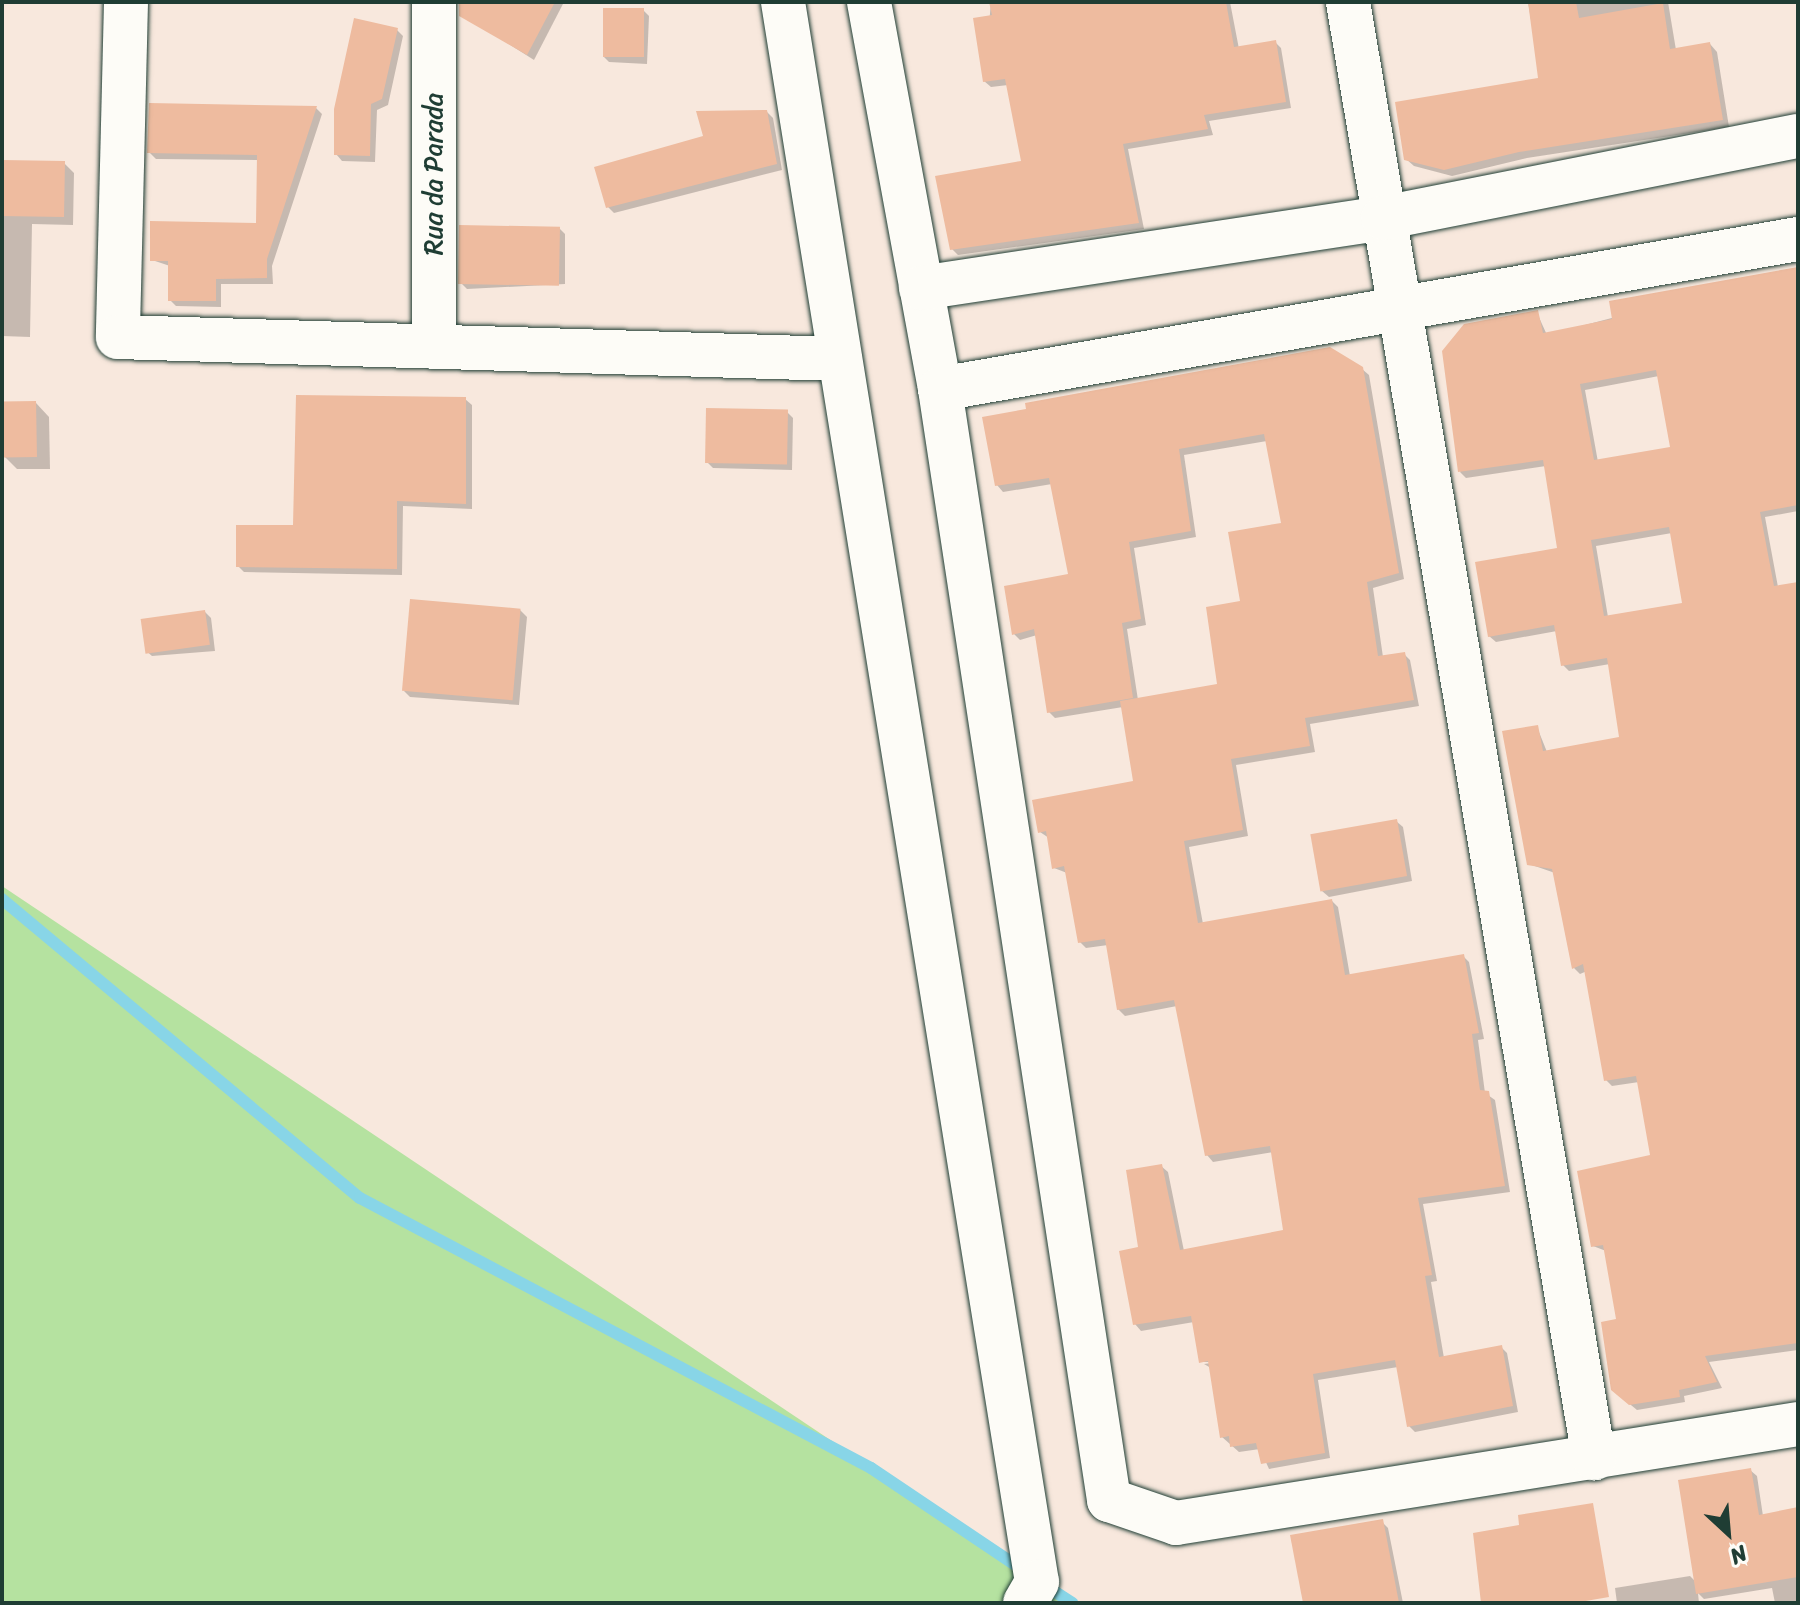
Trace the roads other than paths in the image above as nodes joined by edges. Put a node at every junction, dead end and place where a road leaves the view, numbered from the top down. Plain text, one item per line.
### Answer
1 (126, 2) edge
2 (434, 2) edge
3 (783, 2) edge
4 (869, 2) edge
5 (1348, 2) edge
6 (1798, 136) edge
7 (1383, 218) junction
8 (1798, 239) edge
9 (921, 288) junction
10 (1398, 308) junction
11 (434, 347) junction
12 (840, 359) junction
13 (940, 389) junction
14 (1798, 1424) edge
15 (1594, 1458) junction
16 (1025, 1603) edge

1 - 11 street
2 - 11 street, Rua da Parada
3 - 12 street
4 - 9 street
5 - 7 street
6 - 7 street
7 - 9 street
7 - 10 street
8 - 10 street
9 - 13 street
10 - 13 street
10 - 15 street
11 - 12 street
12 - 16 street
13 - 15 street
14 - 15 street

